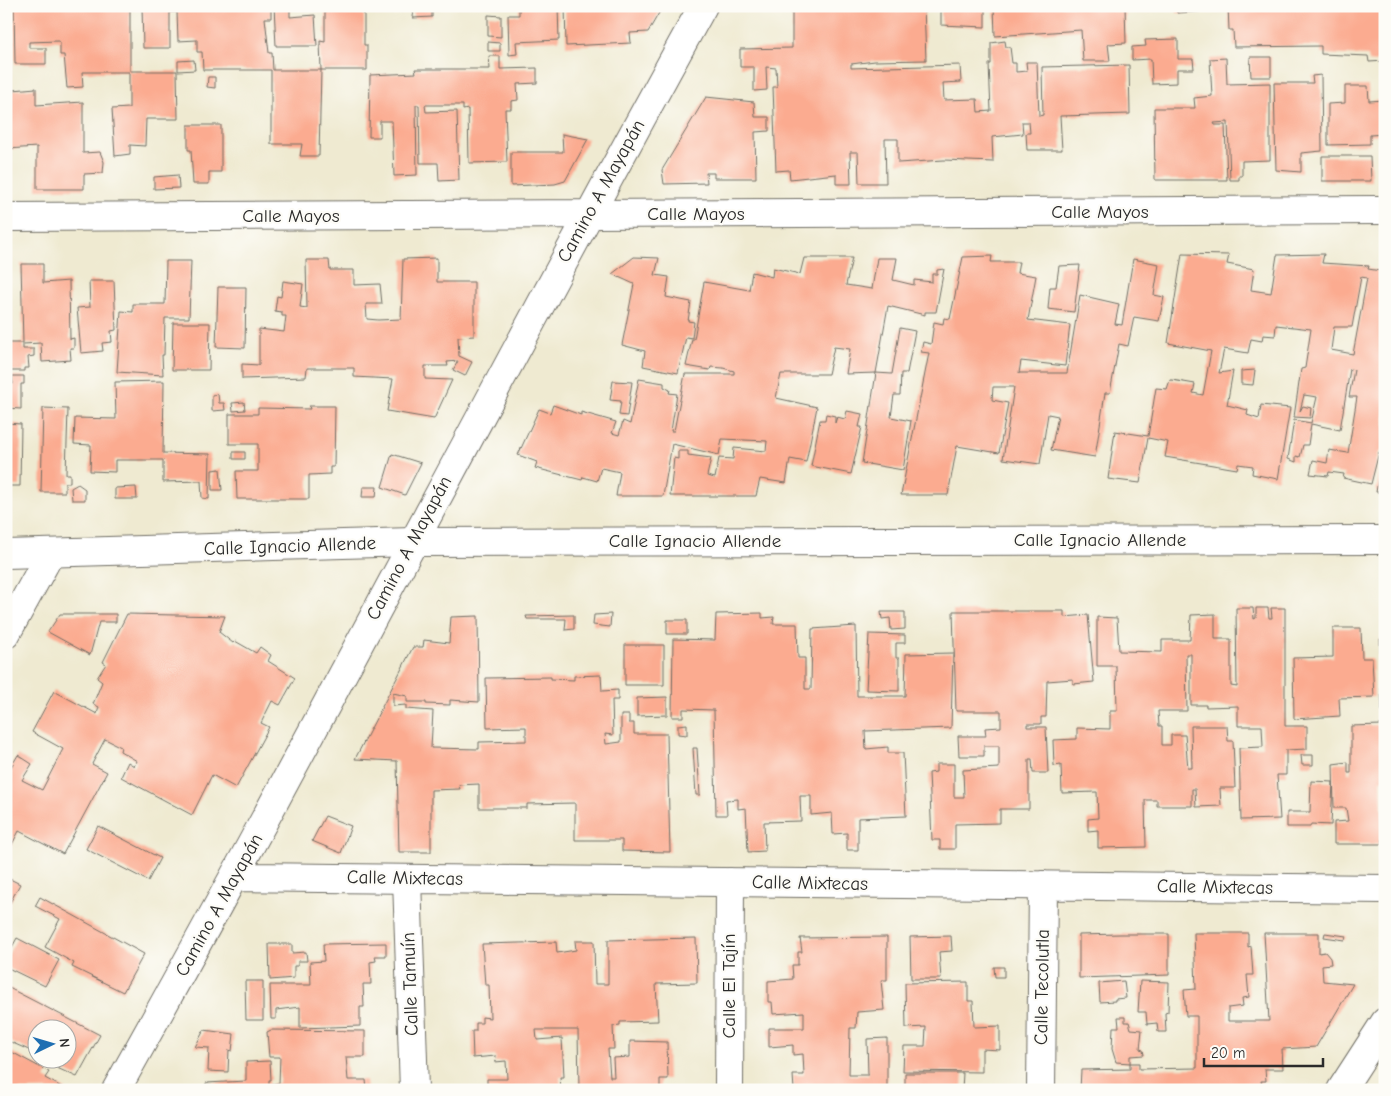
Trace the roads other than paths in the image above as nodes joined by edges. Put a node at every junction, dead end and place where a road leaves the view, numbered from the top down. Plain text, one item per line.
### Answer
1 (703, 6) edge
2 (1385, 210) edge
3 (588, 215) junction
4 (6, 217) edge
5 (1385, 540) edge
6 (412, 542) junction
7 (6, 554) edge
8 (50, 554) junction
9 (6, 634) edge
10 (236, 877) junction
11 (407, 878) junction
12 (730, 882) junction
13 (1043, 885) junction
14 (1385, 889) edge
15 (1385, 1022) edge
16 (116, 1090) edge
17 (414, 1090) edge
18 (729, 1090) edge
19 (1040, 1090) edge
20 (1341, 1090) edge

1 - 3 street, Camino A Mayapán
2 - 3 street, Calle Mayos
3 - 4 street, Calle Mayos
3 - 6 street, Camino A Mayapán
5 - 6 street, Calle Ignacio Allende
6 - 8 street, Calle Ignacio Allende
6 - 10 street, Camino A Mayapán
7 - 8 street, Calle Ignacio Allende
8 - 9 street
10 - 11 street, Calle Mixtecas
10 - 16 street, Camino A Mayapán
11 - 12 street, Calle Mixtecas
11 - 17 street, Calle Tamuín
12 - 13 street, Calle Mixtecas
12 - 18 street, Calle El Tajín
13 - 14 street, Calle Mixtecas
13 - 19 street, Calle Tecolutla
15 - 20 street

